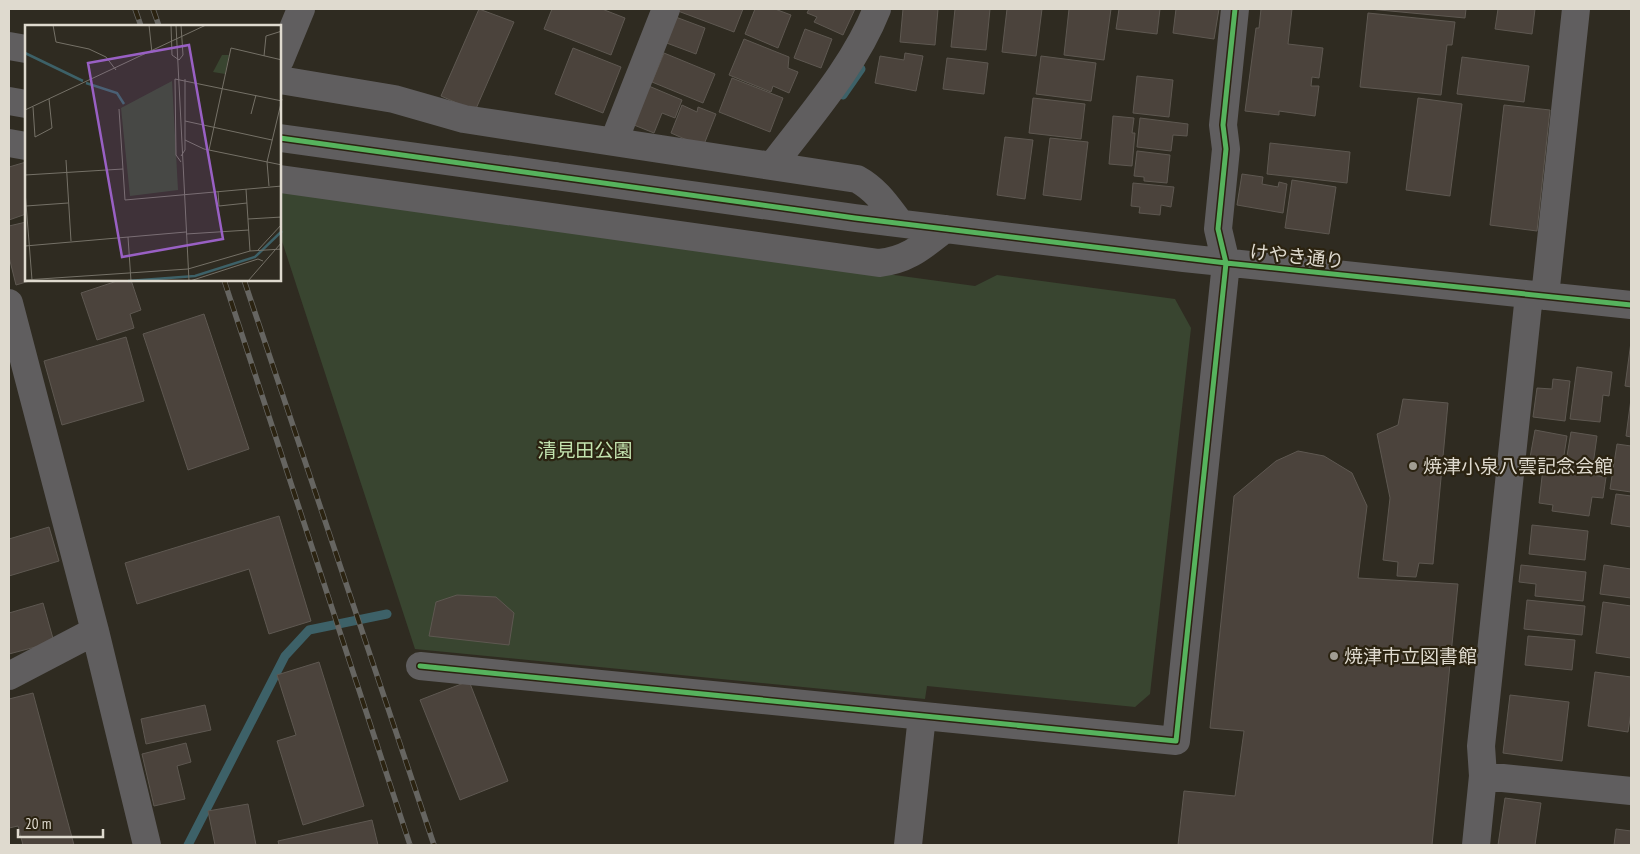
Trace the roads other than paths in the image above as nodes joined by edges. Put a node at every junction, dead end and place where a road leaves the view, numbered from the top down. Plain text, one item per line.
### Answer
1 (301, 9) edge
2 (666, 9) edge
3 (877, 9) edge
4 (1235, 9) edge
5 (1576, 9) edge
6 (9, 46) edge
7 (25, 49) edge
8 (281, 58) edge
9 (281, 80) edge
10 (9, 101) edge
11 (25, 104) edge
12 (281, 138) edge
13 (614, 141) junction
14 (9, 143) edge
15 (25, 146) edge
16 (772, 166) junction
17 (281, 179) edge
18 (900, 223) junction
19 (945, 229) junction
20 (1226, 263) junction
21 (1537, 295) junction
22 (1631, 305) edge
23 (10, 309) edge
24 (95, 631) junction
25 (420, 666) dead end
26 (9, 676) edge
27 (922, 716) junction
28 (1483, 776) junction
29 (1631, 791) edge
30 (147, 845) edge
31 (908, 845) edge
32 (1476, 845) edge

1 - 8 street
2 - 13 street
3 - 16 street
4 - 20 street
5 - 21 street
6 - 7 street
9 - 13 street
10 - 11 street
12 - 18 street, けやき通り, bridge
13 - 16 street
14 - 15 street
16 - 18 street
17 - 19 street
18 - 19 street, けやき通り
19 - 20 street, けやき通り
20 - 21 street, けやき通り
20 - 27 street
21 - 22 street, けやき通り
21 - 28 street
23 - 24 street
24 - 26 street
24 - 30 street
25 - 27 street
27 - 31 street
28 - 29 street
28 - 32 street

